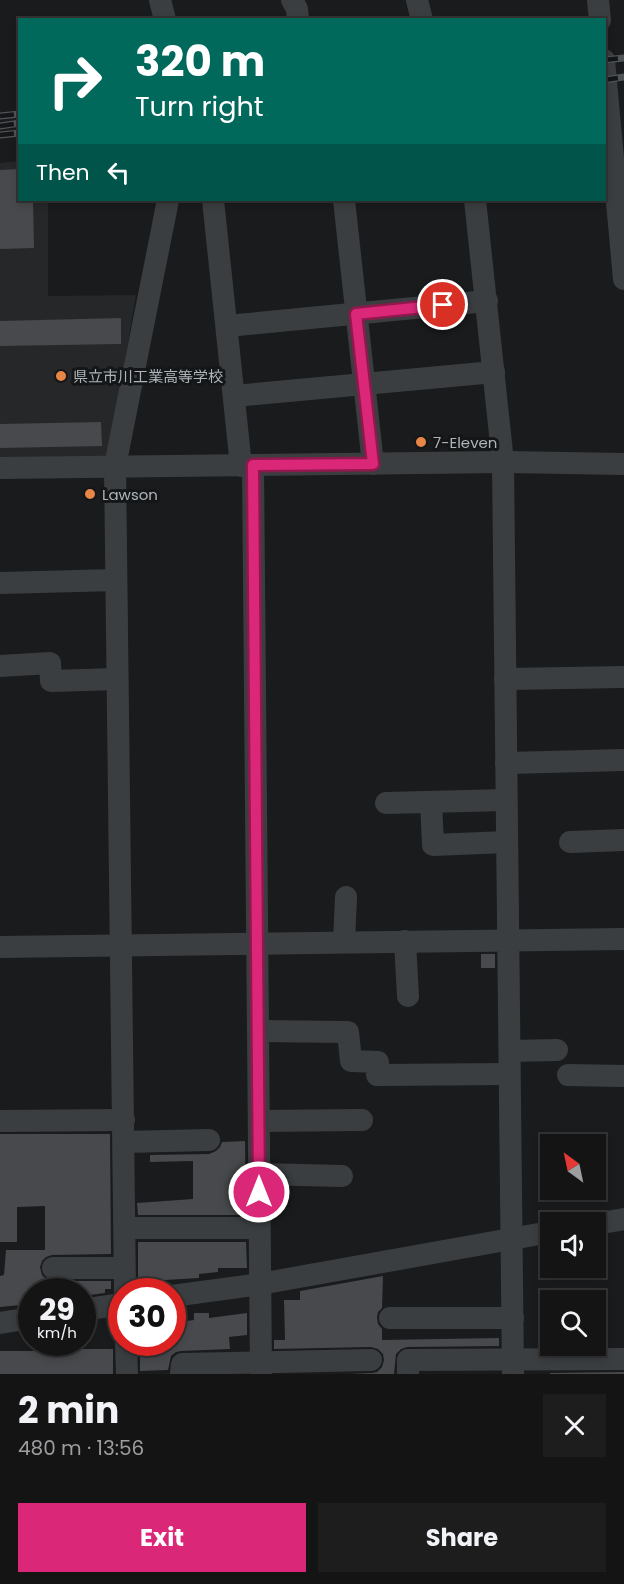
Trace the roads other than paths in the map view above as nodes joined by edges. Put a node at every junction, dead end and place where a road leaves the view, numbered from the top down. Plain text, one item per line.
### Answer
1 (160, 0) edge
2 (292, 0) edge
3 (417, 0) edge
4 (598, 0) edge
5 (164, 18) edge
6 (298, 18) edge
7 (422, 18) edge
8 (600, 18) edge
9 (606, 68) edge
10 (612, 90) edge
11 (168, 201) edge
12 (213, 201) edge
13 (344, 201) edge
14 (475, 201) edge
15 (624, 279) edge
16 (487, 301) junction
17 (356, 314) junction
18 (226, 326) junction
19 (494, 372) junction
20 (364, 384) junction
21 (234, 396) junction
22 (503, 462) junction
23 (373, 464) junction
24 (624, 464) edge
25 (247, 465) junction
26 (115, 466) junction
27 (0, 468) edge
28 (116, 580) junction
29 (0, 582) edge
30 (0, 666) edge
31 (624, 677) edge
32 (117, 679) junction
33 (506, 679) junction
34 (624, 760) edge
35 (506, 763) junction
36 (506, 800) junction
37 (431, 802) junction
38 (386, 803) dead end
39 (624, 840) edge
40 (507, 842) junction
41 (570, 842) dead end
42 (346, 897) dead end
43 (624, 939) edge
44 (508, 940) junction
45 (405, 941) junction
46 (345, 942) junction
47 (258, 943) junction
48 (121, 946) junction
49 (0, 947) edge
50 (408, 996) dead end
51 (258, 1031) junction
52 (557, 1050) dead end
53 (510, 1051) junction
54 (509, 1074) junction
55 (568, 1075) dead end
56 (624, 1076) edge
57 (362, 1120) dead end
58 (0, 1121) edge
59 (259, 1121) junction
60 (124, 1131) junction
61 (209, 1140) dead end
62 (259, 1174) junction
63 (342, 1176) dead end
64 (624, 1219) edge
65 (606, 1222) edge
66 (124, 1228) junction
67 (258, 1228) junction
68 (540, 1234) edge
69 (511, 1239) junction
70 (53, 1268) dead end
71 (124, 1268) junction
72 (124, 1278) edge
73 (260, 1284) junction
74 (186, 1294) edge
75 (390, 1318) dead end
76 (513, 1318) junction
77 (18, 1320) edge
78 (0, 1323) edge
79 (126, 1356) edge
80 (624, 1359) edge
81 (371, 1360) dead end
82 (513, 1367) edge
83 (260, 1368) edge
84 (127, 1374) edge
85 (181, 1374) edge
86 (408, 1374) edge

1 - 5 street
2 - 6 street
3 - 7 street
4 - 8 street
9 - 10 street
10 - 15 street
11 - 26 street
12 - 18 street
13 - 17 street
14 - 16 street
16 - 17 street
16 - 19 street
17 - 18 street
17 - 20 street
18 - 21 street
19 - 20 street
19 - 22 street
20 - 21 street
20 - 23 street
21 - 25 street
22 - 23 street
22 - 24 street
22 - 33 street
23 - 25 street
25 - 26 street
25 - 47 street
26 - 27 street
26 - 28 street
28 - 29 street
28 - 32 street
30 - 32 street
31 - 33 street
32 - 48 street
33 - 35 street
34 - 35 street
35 - 36 street
36 - 37 street
36 - 40 street
37 - 38 street
37 - 40 street
39 - 41 street
40 - 44 street
42 - 46 street
43 - 44 street
44 - 45 street
44 - 53 street
45 - 46 street
45 - 50 street
46 - 47 street
47 - 48 street
47 - 51 street
48 - 49 street
48 - 60 street
51 - 54 street
51 - 59 street
52 - 53 street
53 - 54 street
54 - 69 street
55 - 56 street
57 - 59 street
58 - 60 street
59 - 62 street
60 - 61 street
60 - 66 street
62 - 63 street
62 - 67 street
64 - 65 street
66 - 67 street
66 - 71 street
67 - 73 street
68 - 69 street
69 - 73 street
69 - 76 street
70 - 71 street
71 - 72 street
73 - 74 street
73 - 83 street
75 - 76 street
76 - 82 street
77 - 78 street
79 - 84 street
80 - 82 street
81 - 83 street
82 - 86 street
83 - 85 street

